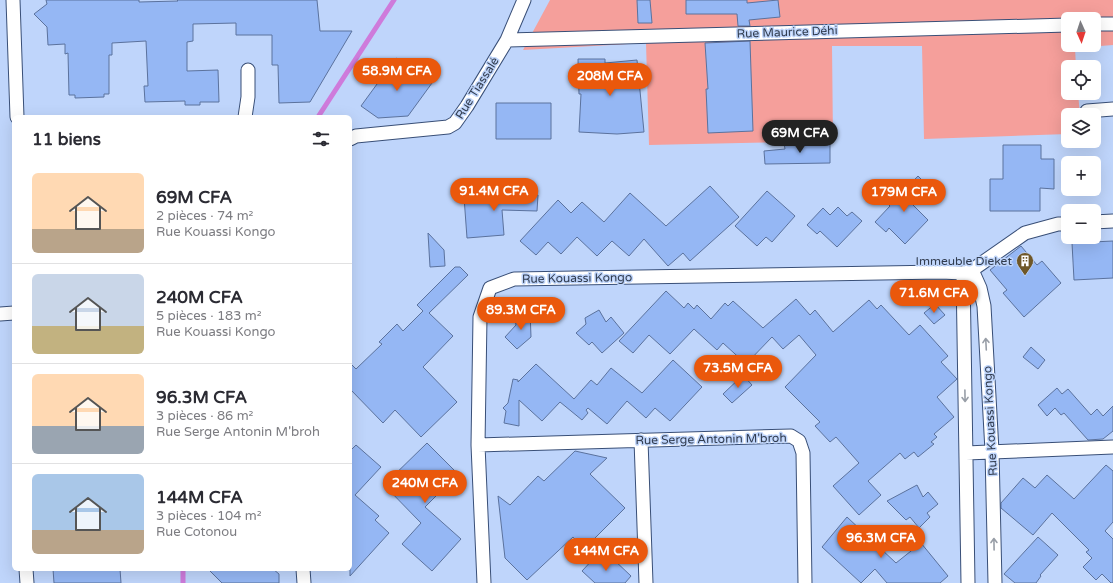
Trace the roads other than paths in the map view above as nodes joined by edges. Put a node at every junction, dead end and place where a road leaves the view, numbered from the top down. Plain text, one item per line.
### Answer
1 (14, 0) edge
2 (524, 0) edge
3 (1101, 24) edge
4 (1113, 24) edge
5 (1061, 25) edge
6 (507, 40) junction
7 (248, 70) dead end
8 (1113, 109) edge
9 (1101, 110) edge
10 (17, 115) edge
11 (245, 115) edge
12 (352, 137) edge
13 (1113, 221) edge
14 (1101, 222) edge
15 (1061, 224) edge
16 (968, 272) junction
17 (12, 313) edge
18 (0, 314) edge
19 (641, 440) junction
20 (478, 444) junction
21 (1113, 447) edge
22 (992, 451) junction
23 (966, 453) junction
24 (26, 571) edge
25 (304, 571) edge
26 (27, 583) edge
27 (304, 583) edge
28 (484, 583) edge
29 (646, 583) edge
30 (805, 583) edge
31 (968, 583) edge
32 (995, 583) edge

1 - 10 street
2 - 6 street, Rue Tiassalé
3 - 4 street
5 - 6 street, Rue Maurice Déhi
6 - 12 street, Rue Tiassalé
7 - 11 street
8 - 9 street
13 - 14 street
15 - 16 street
16 - 20 street, Rue Kouassi Kongo
22 -> 16 street, Rue Kouassi Kongo
16 -> 23 street, Rue Kouassi Kongo
17 - 18 street
19 - 20 street, Rue Serge Antonin M'broh
19 - 29 street
19 - 30 street, Rue Serge Antonin M'broh
20 - 28 street, Rue Kouassi Kongo
21 - 22 street
22 - 23 street
32 -> 22 street, Rue Kouassi Kongo
23 - 31 street, Rue Kouassi Kongo
24 - 26 street
25 - 27 street

